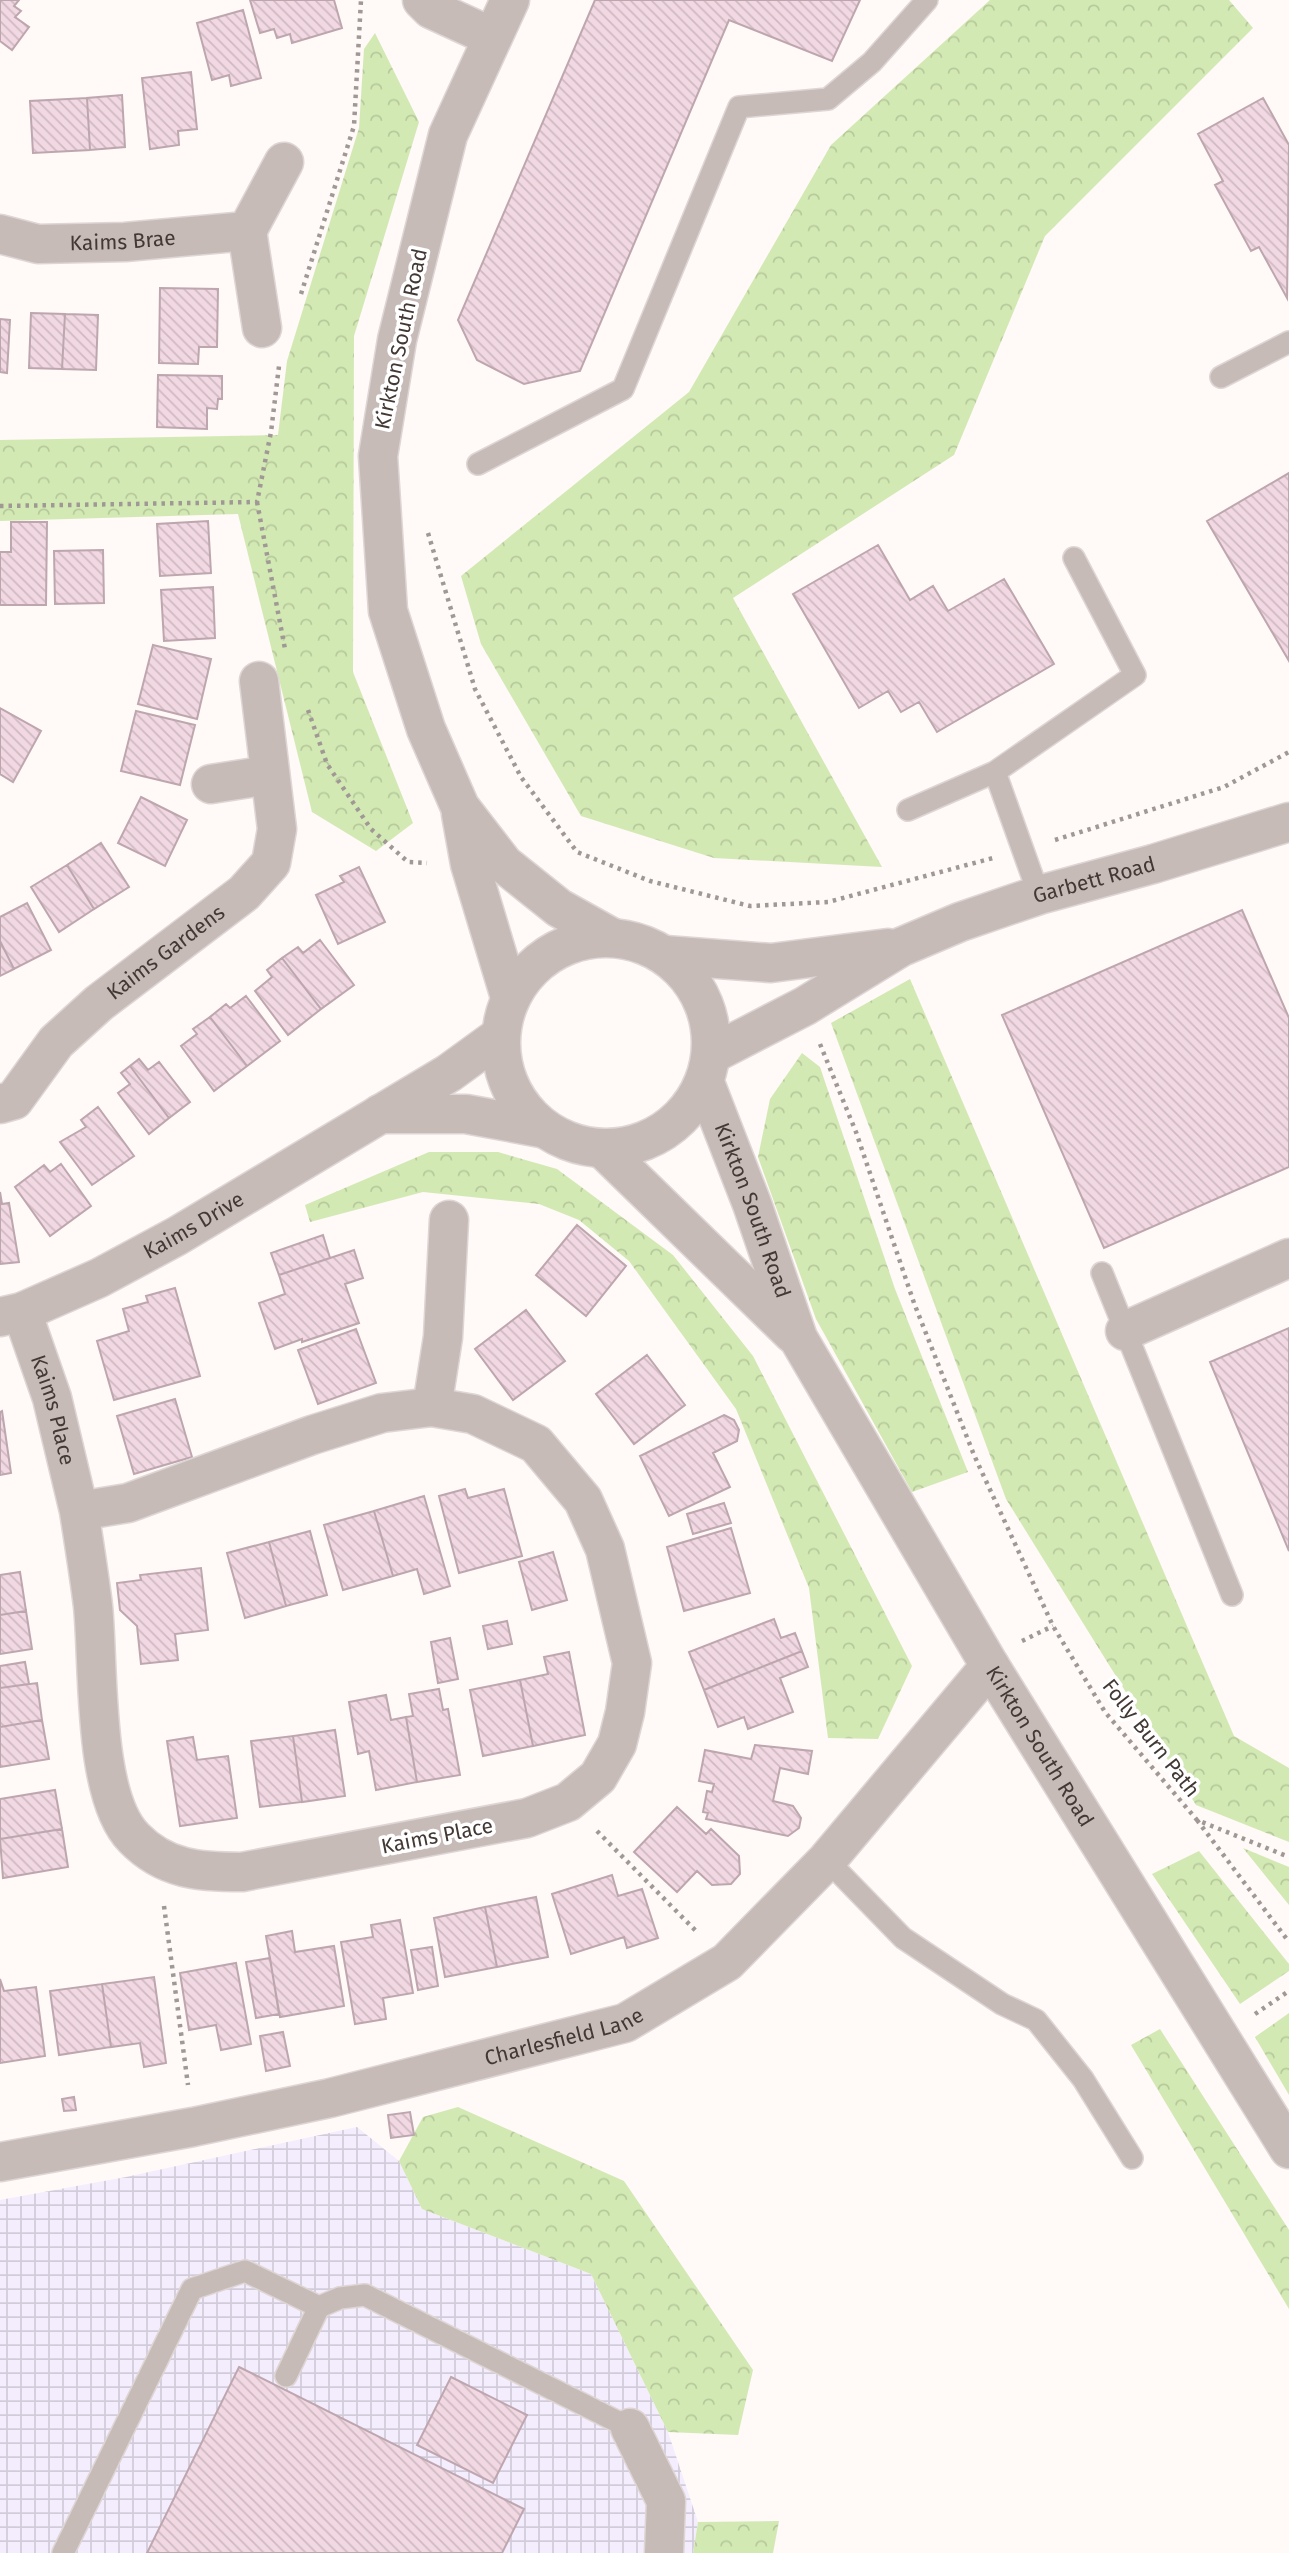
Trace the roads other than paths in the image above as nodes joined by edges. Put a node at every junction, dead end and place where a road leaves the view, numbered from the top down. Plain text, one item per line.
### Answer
1 (422, 0) edge
2 (510, 0) edge
3 (928, 0) edge
4 (492, 37) junction
5 (284, 162) dead end
6 (247, 231) junction
7 (0, 234) edge
8 (262, 328) dead end
9 (1289, 342) edge
10 (1221, 377) dead end
11 (478, 464) dead end
12 (1074, 558) dead end
13 (258, 681) dead end
14 (995, 772) junction
15 (269, 775) junction
16 (211, 784) dead end
17 (460, 807) junction
18 (908, 810) dead end
19 (1287, 829) edge
20 (1039, 895) junction
21 (611, 937) junction
22 (901, 947) junction
23 (665, 955) junction
24 (510, 997) junction
25 (500, 1036) junction
26 (708, 1069) junction
27 (0, 1104) edge
28 (380, 1114) junction
29 (541, 1128) junction
30 (604, 1150) junction
31 (449, 1220) dead end
32 (1289, 1258) edge
33 (1102, 1273) dead end
34 (11, 1314) edge
35 (1125, 1331) junction
36 (798, 1338) junction
37 (432, 1407) junction
38 (79, 1511) junction
39 (1232, 1595) dead end
40 (990, 1666) junction
41 (827, 1860) junction
42 (1289, 2149) edge
43 (1132, 2158) dead end
44 (0, 2162) edge
45 (319, 2307) junction
46 (286, 2376) dead end
47 (630, 2428) joint
48 (63, 2553) edge
49 (664, 2553) edge

1 - 4 street
2 - 4 street, Kirkton South Road
3 - 11 lane
4 - 17 street, Kirkton South Road
5 - 6 street
6 - 7 street, Kaims Brae
6 - 8 street
9 - 10 lane
12 - 14 lane
13 - 15 street, Kaims Gardens
14 - 18 lane
14 - 20 lane
15 - 16 street
15 - 27 street, Kaims Gardens
17 - 21 street, Kirkton South Road
17 - 24 street, Kirkton South Road
19 - 20 street, Garbett Road
20 - 22 street, Garbett Road
21 - 23 street
21 - 24 street
22 - 23 street, Garbett Road
22 - 26 street, Garbett Road
23 - 26 street
24 - 25 street
25 - 28 street, Kaims Drive
25 - 29 street
26 - 30 street
26 - 36 street, Kirkton South Road
28 - 29 street
28 - 34 street, Kaims Drive
29 - 30 street
30 - 36 street, Kirkton South Road
31 - 37 street
32 - 35 street
33 - 35 lane
34 - 38 street, Kaims Place
35 - 39 lane
36 - 40 street, Kirkton South Road
37 - 38 street, Kaims Place
37 - 38 street, Kaims Place
40 - 41 street, Charlesfield Lane
40 - 42 street, Kirkton South Road
41 - 43 lane
41 - 44 street, Charlesfield Lane
45 - 46 lane
45 - 47 lane
45 - 48 lane
47 - 49 street

